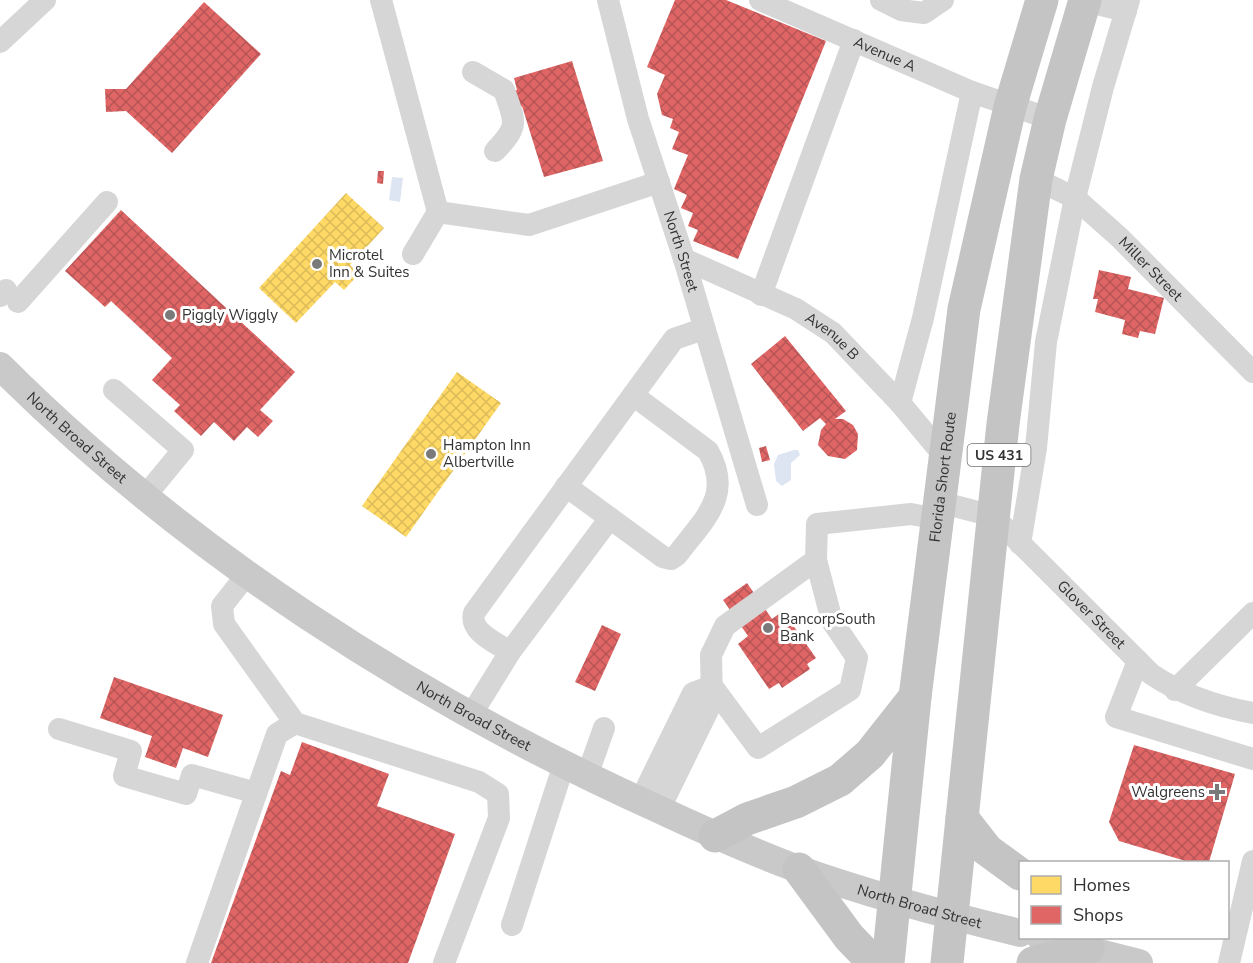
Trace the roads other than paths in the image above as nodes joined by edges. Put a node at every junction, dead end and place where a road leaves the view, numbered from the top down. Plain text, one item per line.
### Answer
1 (45, 0) edge
2 (608, 0) edge
3 (760, 0) edge
4 (881, 0) edge
5 (943, 0) edge
6 (1042, 0) edge
7 (1085, 0) edge
8 (386, 1) edge
9 (1128, 5) edge
10 (854, 40) junction
11 (0, 42) edge
12 (473, 72) dead end
13 (972, 92) junction
14 (1010, 107) junction
15 (1050, 119) junction
16 (495, 151) dead end
17 (1036, 179) junction
18 (659, 182) junction
19 (1075, 198) junction
20 (107, 202) dead end
21 (438, 212) junction
22 (413, 254) dead end
23 (684, 259) junction
24 (761, 295) junction
25 (8, 296) edge
26 (703, 329) junction
27 (0, 366) edge
28 (1253, 372) edge
29 (114, 390) dead end
30 (633, 395) junction
31 (900, 403) junction
32 (945, 457) junction
33 (566, 486) junction
34 (146, 495) junction
35 (757, 505) dead end
36 (938, 511) junction
37 (993, 516) junction
38 (610, 518) junction
39 (1020, 544) junction
40 (816, 560) junction
41 (248, 573) junction
42 (1253, 612) edge
43 (510, 652) junction
44 (1138, 661) junction
45 (712, 686) junction
46 (1175, 690) junction
47 (915, 697) junction
48 (1253, 713) edge
49 (471, 715) junction
50 (295, 723) junction
51 (603, 728) dead end
52 (59, 729) dead end
53 (1253, 759) edge
54 (576, 770) junction
55 (256, 793) junction
56 (650, 805) junction
57 (962, 818) junction
58 (715, 836) junction
59 (1253, 861) edge
60 (799, 869) junction
61 (1019, 873) edge
62 (895, 900) junction
63 (953, 917) junction
64 (512, 925) dead end
65 (1019, 933) edge
66 (1049, 939) edge
67 (1083, 943) edge
68 (197, 963) edge
69 (444, 963) edge
70 (874, 963) edge
71 (888, 963) edge
72 (947, 963) edge
73 (1033, 963) edge
74 (1139, 963) edge
75 (1229, 963) edge

1 - 11 street
2 - 18 street, North Street
3 - 10 street, Avenue A
4 - 5 street
6 - 14 highway, Florida Short Route / US 431
7 - 9 street
7 - 15 highway, US 431
8 - 21 street
9 - 19 street
10 - 13 street, Avenue A
10 - 24 street
12 - 16 street
13 - 14 street, Avenue A
13 - 31 street
14 - 15 street, Avenue A
14 - 32 highway, Florida Short Route / US 431
15 - 17 highway, US 431
17 - 19 street, Miller Street
17 - 37 highway, US 431
18 - 21 street
18 - 23 street, North Street
19 - 28 street, Miller Street
19 - 39 street
20 - 25 street
21 - 22 street
23 - 24 street, Avenue B
23 - 26 street, North Street
24 - 31 street, Avenue B
26 - 30 street
26 - 35 street, North Street
27 - 34 main road, North Broad Street
29 - 34 street
30 - 33 street
30 - 38 street
31 - 32 street, Avenue B
32 - 36 highway, Florida Short Route / US 431
33 - 38 street
33 - 43 street
34 - 41 main road, North Broad Street
36 - 37 street
36 - 40 street
36 - 47 highway, Florida Short Route / US 431
37 - 39 street, Glover Street
37 - 57 highway, US 431
38 - 43 street
39 - 44 street, Glover Street
40 - 45 street
40 - 45 street
41 - 49 main road, North Broad Street
41 - 50 street
42 - 46 street
43 - 49 street
44 - 46 street, Glover Street
44 - 53 street
45 - 56 street
46 - 48 street, Glover Street
47 - 58 highway
47 - 62 highway, Florida Short Route / US 431
49 - 54 main road, North Broad Street
50 - 55 street
50 - 69 street
51 - 54 street
52 - 55 street
54 - 56 main road, North Broad Street
54 - 64 street
55 - 68 street
56 - 58 main road, North Broad Street
57 - 61 highway
57 - 63 highway, US 431
58 - 60 main road, North Broad Street
59 - 75 street
60 - 62 main road, North Broad Street
60 - 70 highway
62 - 63 main road, North Broad Street
62 - 71 highway, Florida Short Route / US 431
63 - 65 main road, North Broad Street
63 - 72 highway, US 431
66 - 67 main road
67 - 73 highway
67 - 74 main road

